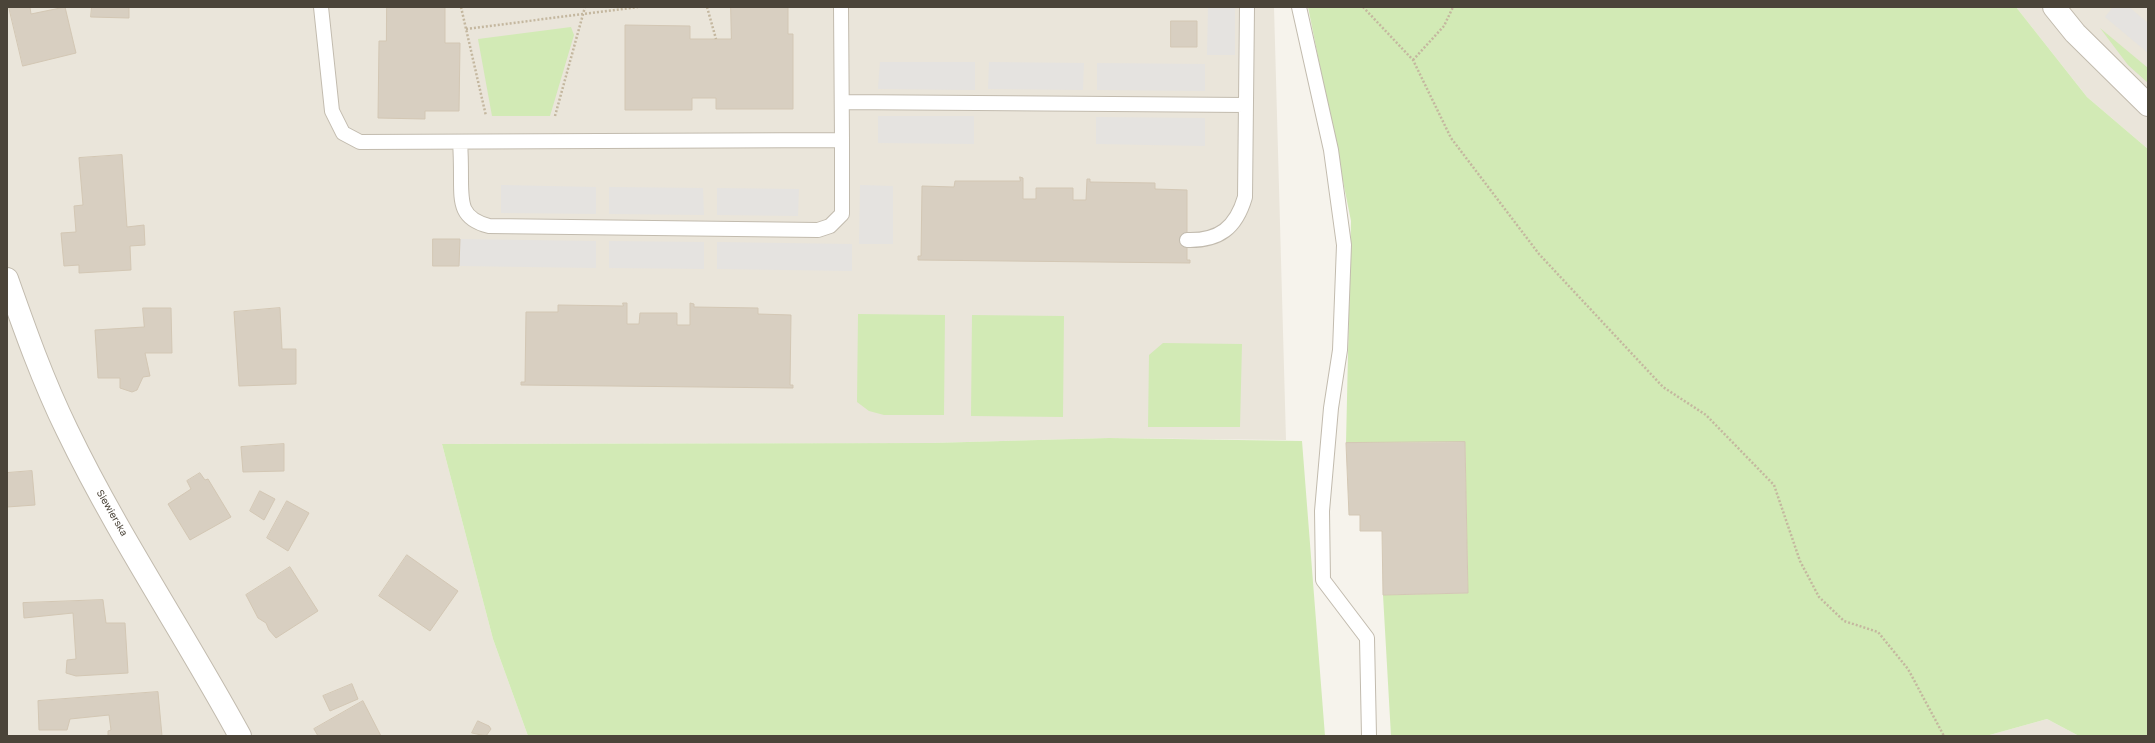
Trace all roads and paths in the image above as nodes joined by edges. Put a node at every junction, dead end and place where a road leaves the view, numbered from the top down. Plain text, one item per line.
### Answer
1 (321, 7) edge
2 (461, 7) edge
3 (582, 7) edge
4 (586, 7) edge
5 (638, 7) edge
6 (707, 7) edge
7 (841, 7) edge
8 (1248, 7) edge
9 (1299, 7) edge
10 (1363, 7) edge
11 (1453, 7) edge
12 (2054, 7) edge
13 (584, 14) junction
14 (466, 29) junction
15 (716, 39) dead end
16 (1413, 60) junction
17 (842, 102) junction
18 (1246, 105) junction
19 (2148, 105) edge
20 (842, 140) junction
21 (548, 141) junction
22 (460, 142) junction
23 (492, 142) junction
24 (1187, 240) dead end
25 (7, 278) edge
26 (240, 736) edge
27 (1369, 736) edge
28 (1944, 736) edge

1 - 22 lane
2 - 14 path
3 - 13 path
4 - 13 path
5 - 13 path
6 - 15 path
7 - 17 lane
8 - 18 lane
9 - 27 lane
10 - 16 path
11 - 16 path
12 - 19 street
13 - 14 path
13 - 21 path
14 - 23 path
16 - 28 path
17 - 18 lane
17 - 20 lane
18 - 24 lane
20 - 21 lane
20 - 22 lane
21 - 23 lane
22 - 23 lane
25 - 26 street, Siewierska

